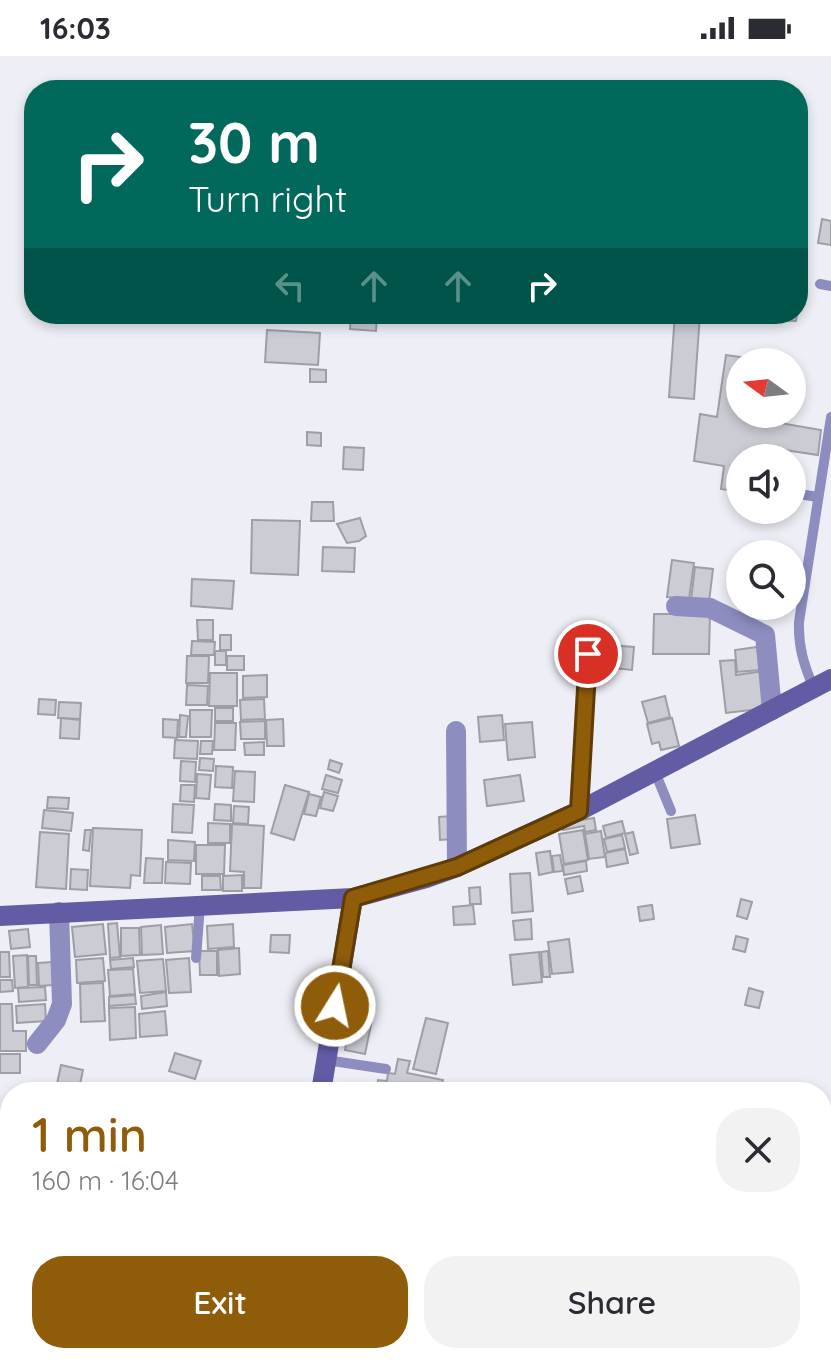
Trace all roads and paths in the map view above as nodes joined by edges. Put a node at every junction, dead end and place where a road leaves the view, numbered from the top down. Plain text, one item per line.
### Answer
1 (831, 417) edge
2 (806, 495) edge
3 (818, 497) junction
4 (676, 606) dead end
5 (588, 654) dead end
6 (822, 684) edge
7 (772, 710) junction
8 (456, 731) dead end
9 (655, 772) junction
10 (579, 811) junction
11 (671, 811) dead end
12 (457, 867) junction
13 (353, 898) junction
14 (200, 905) junction
15 (59, 912) junction
16 (0, 916) edge
17 (196, 958) dead end
18 (37, 1044) dead end
19 (326, 1060) junction
20 (386, 1069) dead end
21 (323, 1082) edge

1 - 3 lane
2 - 3 lane
3 - 6 lane
4 - 7 street
5 - 10 lane
6 - 7 street
7 - 9 street
8 - 12 street
9 - 10 street
9 - 11 lane
10 - 12 street
12 - 13 street
13 - 14 street
13 - 19 street
14 - 15 street
14 - 17 lane
15 - 16 street
15 - 18 street
19 - 20 lane
19 - 21 street

